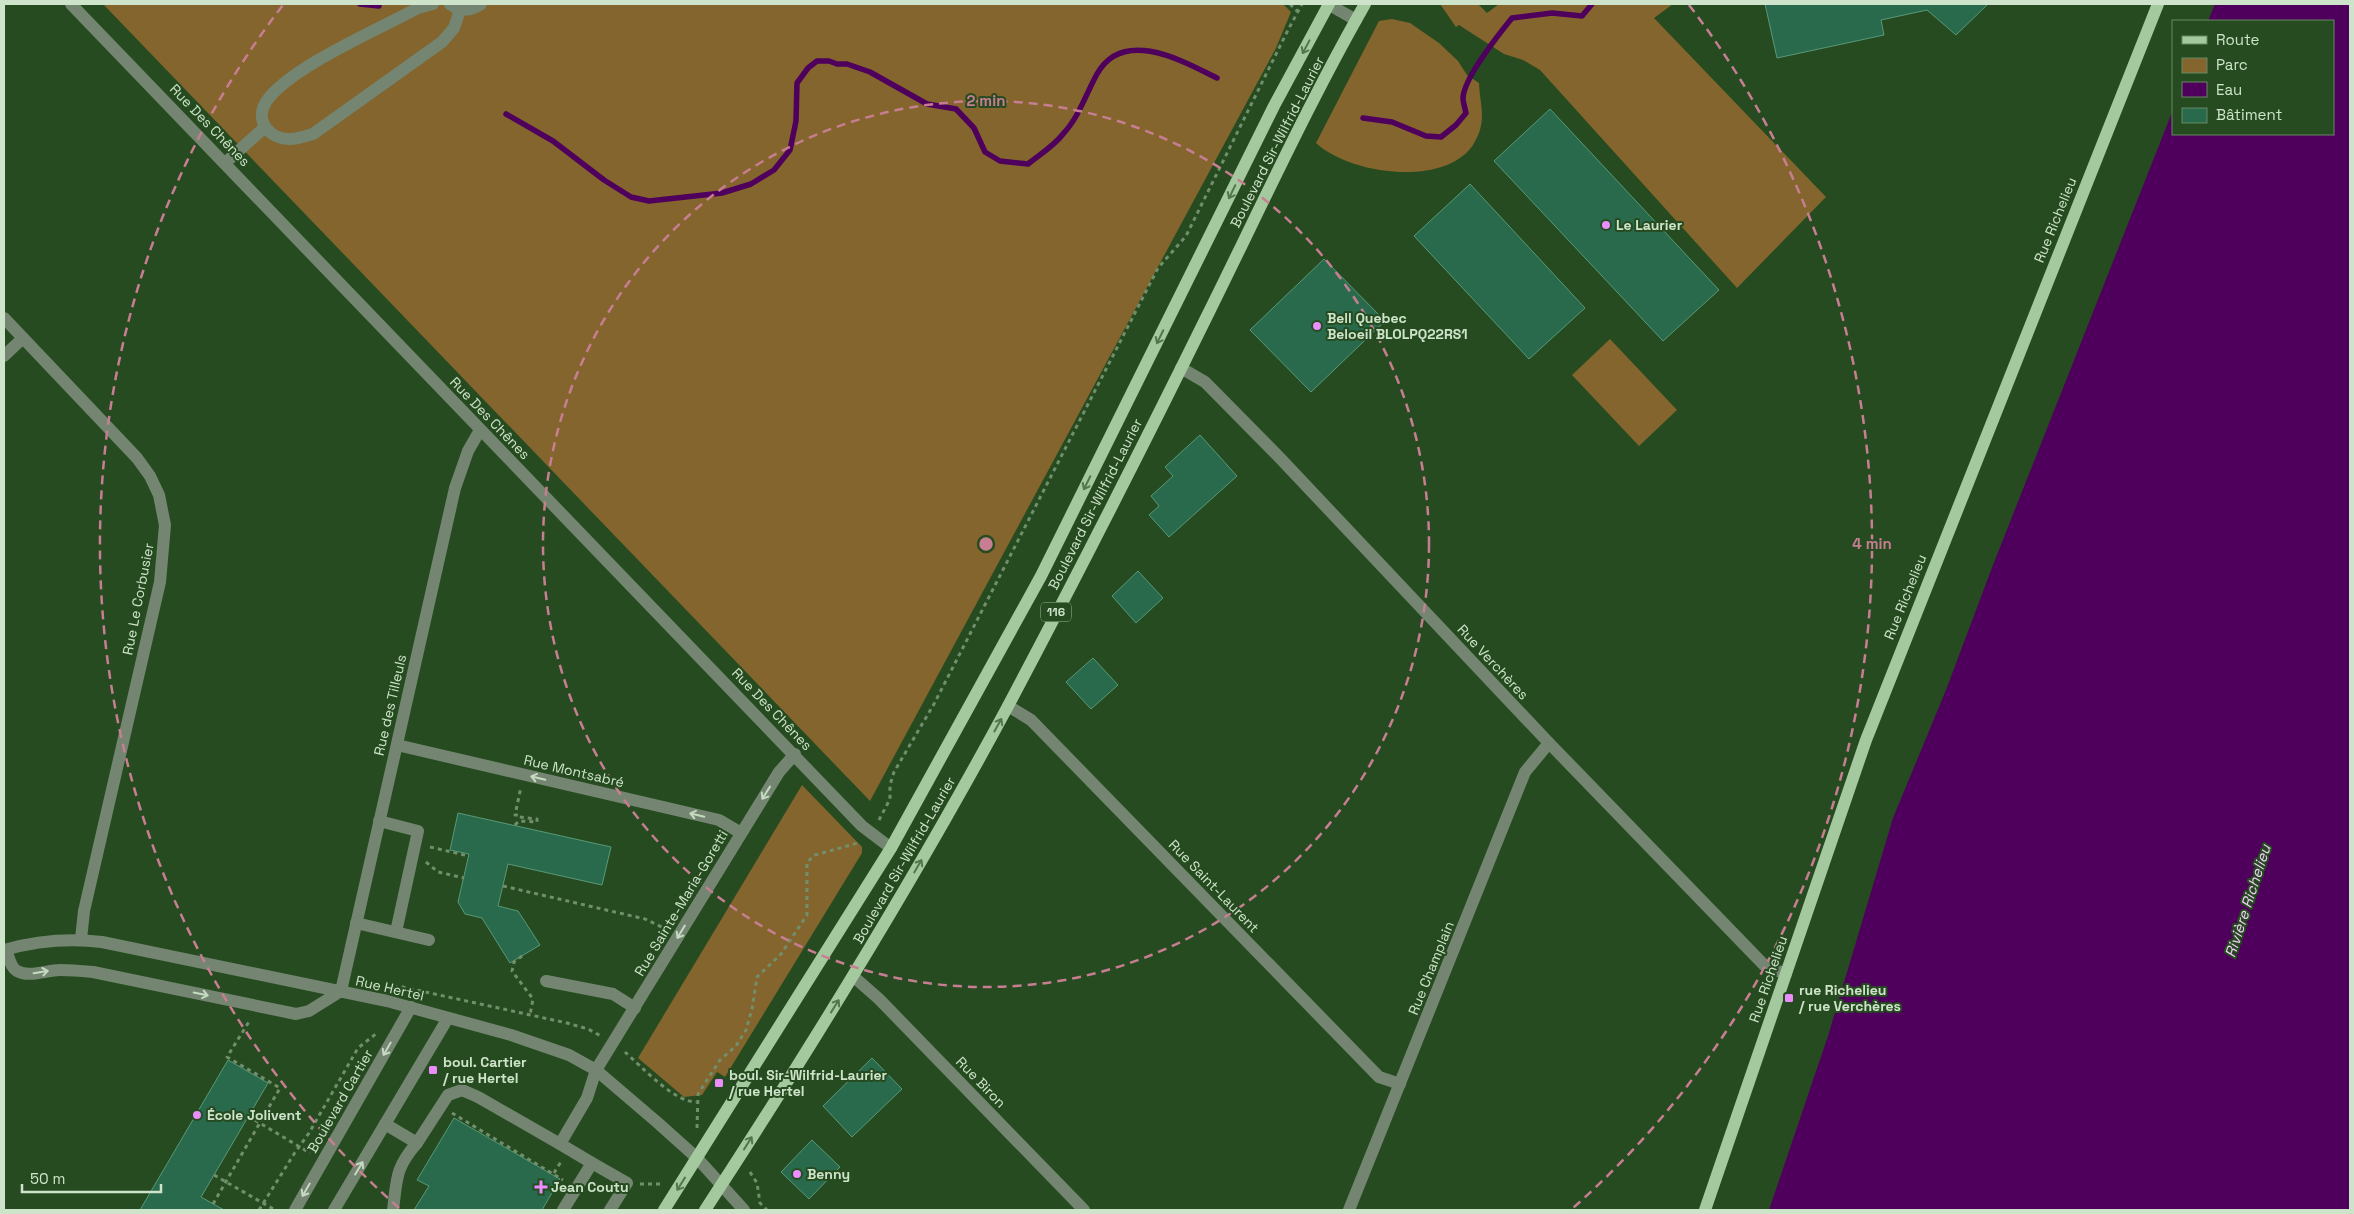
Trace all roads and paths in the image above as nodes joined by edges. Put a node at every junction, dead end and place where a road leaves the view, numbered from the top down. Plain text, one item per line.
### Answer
1 (71, 4) edge
2 (433, 4) edge
3 (481, 4) edge
4 (1290, 4) edge
5 (1302, 4) edge
6 (1329, 4) edge
7 (1366, 4) edge
8 (2158, 4) edge
9 (455, 7) edge
10 (1297, 11) junction
11 (1356, 20) junction
12 (264, 128) junction
13 (225, 162) junction
14 (4, 318) edge
15 (23, 338) junction
16 (4, 356) edge
17 (1181, 368) junction
18 (480, 430) junction
19 (1008, 706) junction
20 (1550, 743) junction
21 (397, 746) junction
22 (795, 754) junction
23 (521, 784) dead end
24 (879, 820) dead end
25 (379, 822) junction
26 (515, 825) dead end
27 (742, 833) junction
28 (860, 842) dead end
29 (426, 846) dead end
30 (891, 848) junction
31 (469, 856) dead end
32 (424, 862) dead end
33 (464, 878) dead end
34 (502, 886) dead end
35 (356, 923) junction
36 (664, 928) dead end
37 (396, 932) junction
38 (81, 939) junction
39 (429, 940) dead end
40 (5, 950) edge
41 (522, 956) dead end
42 (1786, 974) junction
43 (854, 977) junction
44 (546, 981) dead end
45 (398, 986) dead end
46 (341, 991) junction
47 (411, 1007) junction
48 (635, 1008) junction
49 (251, 1013) dead end
50 (530, 1015) junction
51 (448, 1018) junction
52 (395, 1035) junction
53 (604, 1038) dead end
54 (623, 1050) dead end
55 (596, 1070) junction
56 (1400, 1084) junction
57 (696, 1102) junction
58 (456, 1115) dead end
59 (248, 1116) dead end
60 (260, 1123) junction
61 (385, 1124) junction
62 (697, 1131) dead end
63 (417, 1143) junction
64 (560, 1144) junction
65 (300, 1146) junction
66 (314, 1154) dead end
67 (697, 1158) junction
68 (561, 1161) dead end
69 (592, 1163) junction
70 (750, 1172) dead end
71 (554, 1173) junction
72 (214, 1175) dead end
73 (226, 1182) junction
74 (627, 1184) junction
75 (662, 1184) dead end
76 (722, 1184) junction
77 (560, 1185) dead end
78 (213, 1204) dead end
79 (263, 1204) junction
80 (259, 1210) edge
81 (275, 1210) edge
82 (294, 1210) edge
83 (334, 1210) edge
84 (393, 1210) edge
85 (563, 1210) edge
86 (610, 1210) edge
87 (664, 1210) edge
88 (705, 1210) edge
89 (744, 1210) edge
90 (767, 1210) edge
91 (1084, 1210) edge
92 (1349, 1210) edge
93 (1705, 1210) edge

1 - 13 street, Rue Des Chênes
2 - 12 street
3 - 9 street
4 - 10 path
5 - 10 path
6 - 11 street
6 -> 30 main road, Boulevard Sir-Wilfrid-Laurier / 116
7 - 11 main road, Boulevard Sir-Wilfrid-Laurier / 116
8 - 42 main road, Rue Richelieu
9 - 12 street
10 - 24 path
11 - 17 main road, Boulevard Sir-Wilfrid-Laurier / 116
12 - 13 street
13 - 18 street, Rue Des Chênes
14 - 15 street, Rue Le Corbusier
15 - 16 street
15 - 38 street, Rue Le Corbusier
17 - 19 main road, Boulevard Sir-Wilfrid-Laurier / 116
17 - 20 street, Rue Verchères
18 - 21 street, Rue des Tilleuls
18 - 22 street, Rue Des Chênes
43 -> 19 main road, Boulevard Sir-Wilfrid-Laurier / 116
19 - 56 street, Rue Saint-Laurent
20 - 42 street, Rue Verchères
20 - 56 street, Rue Champlain
21 - 25 street, Rue des Tilleuls
27 -> 21 street, Rue Montsabré
22 -> 27 street, Rue Sainte-Maria-Goretti
22 - 30 street, Rue Des Chênes
23 - 26 path
25 - 35 street, Rue des Tilleuls
25 - 37 street
27 -> 48 street, Rue Sainte-Maria-Goretti
28 - 57 path
29 - 31 path
30 - 67 main road, Boulevard Sir-Wilfrid-Laurier / 116
32 - 33 path
34 - 36 path
35 - 37 street
35 - 46 street, Rue des Tilleuls
37 - 39 street
38 - 40 street, Rue Hertel
38 - 46 street, Rue Hertel
40 -> 46 street
41 - 50 path
42 - 93 main road, Rue Richelieu
76 -> 43 main road, Boulevard Sir-Wilfrid-Laurier / 116
43 - 91 street, Rue Biron
44 - 48 street
45 - 50 path, Rue Hertel
46 - 47 street, Rue Hertel
47 - 51 street, Rue Hertel
47 - 52 street, Boulevard Cartier
48 - 55 street, Rue Sainte-Maria-Goretti
49 - 60 path
50 - 53 path, Rue Hertel
51 - 55 street, Rue Hertel
51 - 61 street
52 - 65 path
52 -> 82 street, Boulevard Cartier
54 - 57 path
55 - 64 street, Rue Sainte-Maria-Goretti
55 - 67 street, Rue Hertel
56 - 92 street, Rue Champlain
57 - 62 path
58 - 71 path
59 - 60 path
60 - 65 path
60 - 73 path
61 - 63 street
83 -> 61 street
63 - 64 street
63 - 84 street
64 - 69 street
65 - 66 path
65 - 79 path
67 - 76 street, Rue Hertel
67 -> 87 main road, Boulevard Sir-Wilfrid-Laurier / 116
68 - 71 path
69 - 74 street
69 - 85 street
70 - 90 path
71 - 77 path
72 - 73 path
73 - 78 path
73 - 79 path
74 - 75 path
74 - 86 street
76 - 88 main road, Boulevard Sir-Wilfrid-Laurier / 116
76 - 89 street, Rue Hertel
79 - 80 path
79 - 81 path

